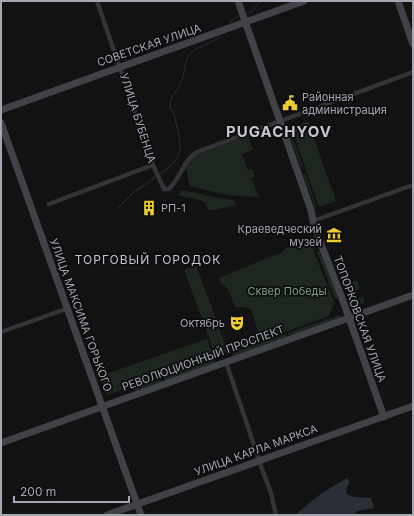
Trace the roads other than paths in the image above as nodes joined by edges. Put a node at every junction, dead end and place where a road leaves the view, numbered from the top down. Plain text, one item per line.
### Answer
1 (97, 1) edge
2 (238, 1) edge
3 (304, 1) edge
4 (398, 1) edge
5 (246, 23) junction
6 (413, 44) edge
7 (120, 67) junction
8 (413, 72) edge
9 (1, 110) edge
10 (280, 121) junction
11 (1, 123) edge
12 (153, 165) junction
13 (413, 185) edge
14 (49, 204) dead end
15 (313, 221) junction
16 (413, 295) edge
17 (66, 309) junction
18 (349, 318) junction
19 (1, 332) edge
20 (226, 362) junction
21 (102, 406) junction
22 (413, 406) edge
23 (384, 417) junction
24 (1, 443) edge
25 (259, 460) junction
26 (137, 505) junction
27 (107, 515) edge
28 (141, 515) edge
29 (276, 515) edge

1 - 7 street, УЛИЦА БУБЕНЦА
2 - 5 street, ТОПОРКОВСКАЯ УЛИЦА
3 - 5 street, СОВЕТСКАЯ УЛИЦА
4 - 6 street
5 - 7 street, СОВЕТСКАЯ УЛИЦА
5 - 10 street, ТОПОРКОВСКАЯ УЛИЦА
7 - 9 street, СОВЕТСКАЯ УЛИЦА
7 - 12 street, УЛИЦА БУБЕНЦА
8 - 10 street
10 - 12 street, УЛИЦА БУБЕНЦА
10 - 15 street, ТОПОРКОВСКАЯ УЛИЦА
11 - 17 street, УЛИЦА МАКСИМА ГОРЬКОГО
12 - 14 street
13 - 15 street
15 - 18 street, ТОПОРКОВСКАЯ УЛИЦА
16 - 18 street, РЕВОЛЮЦИОННЫЙ ПРОСПЕКТ
17 - 19 street
17 - 21 street, УЛИЦА МАКСИМА ГОРЬКОГО
18 - 20 street, РЕВОЛЮЦИОННЫЙ ПРОСПЕКТ
18 - 23 street, ТОПОРКОВСКАЯ УЛИЦА
20 - 21 street, РЕВОЛЮЦИОННЫЙ ПРОСПЕКТ
20 - 25 street
21 - 24 street, РЕВОЛЮЦИОННЫЙ ПРОСПЕКТ
21 - 26 street, УЛИЦА МАКСИМА ГОРЬКОГО
22 - 23 street, УЛИЦА КАРЛА МАРКСА
23 - 25 street, УЛИЦА КАРЛА МАРКСА
25 - 26 street, УЛИЦА КАРЛА МАРКСА
25 - 29 street
26 - 27 street, УЛИЦА КАРЛА МАРКСА
26 - 28 street, УЛИЦА МАКСИМА ГОРЬКОГО

